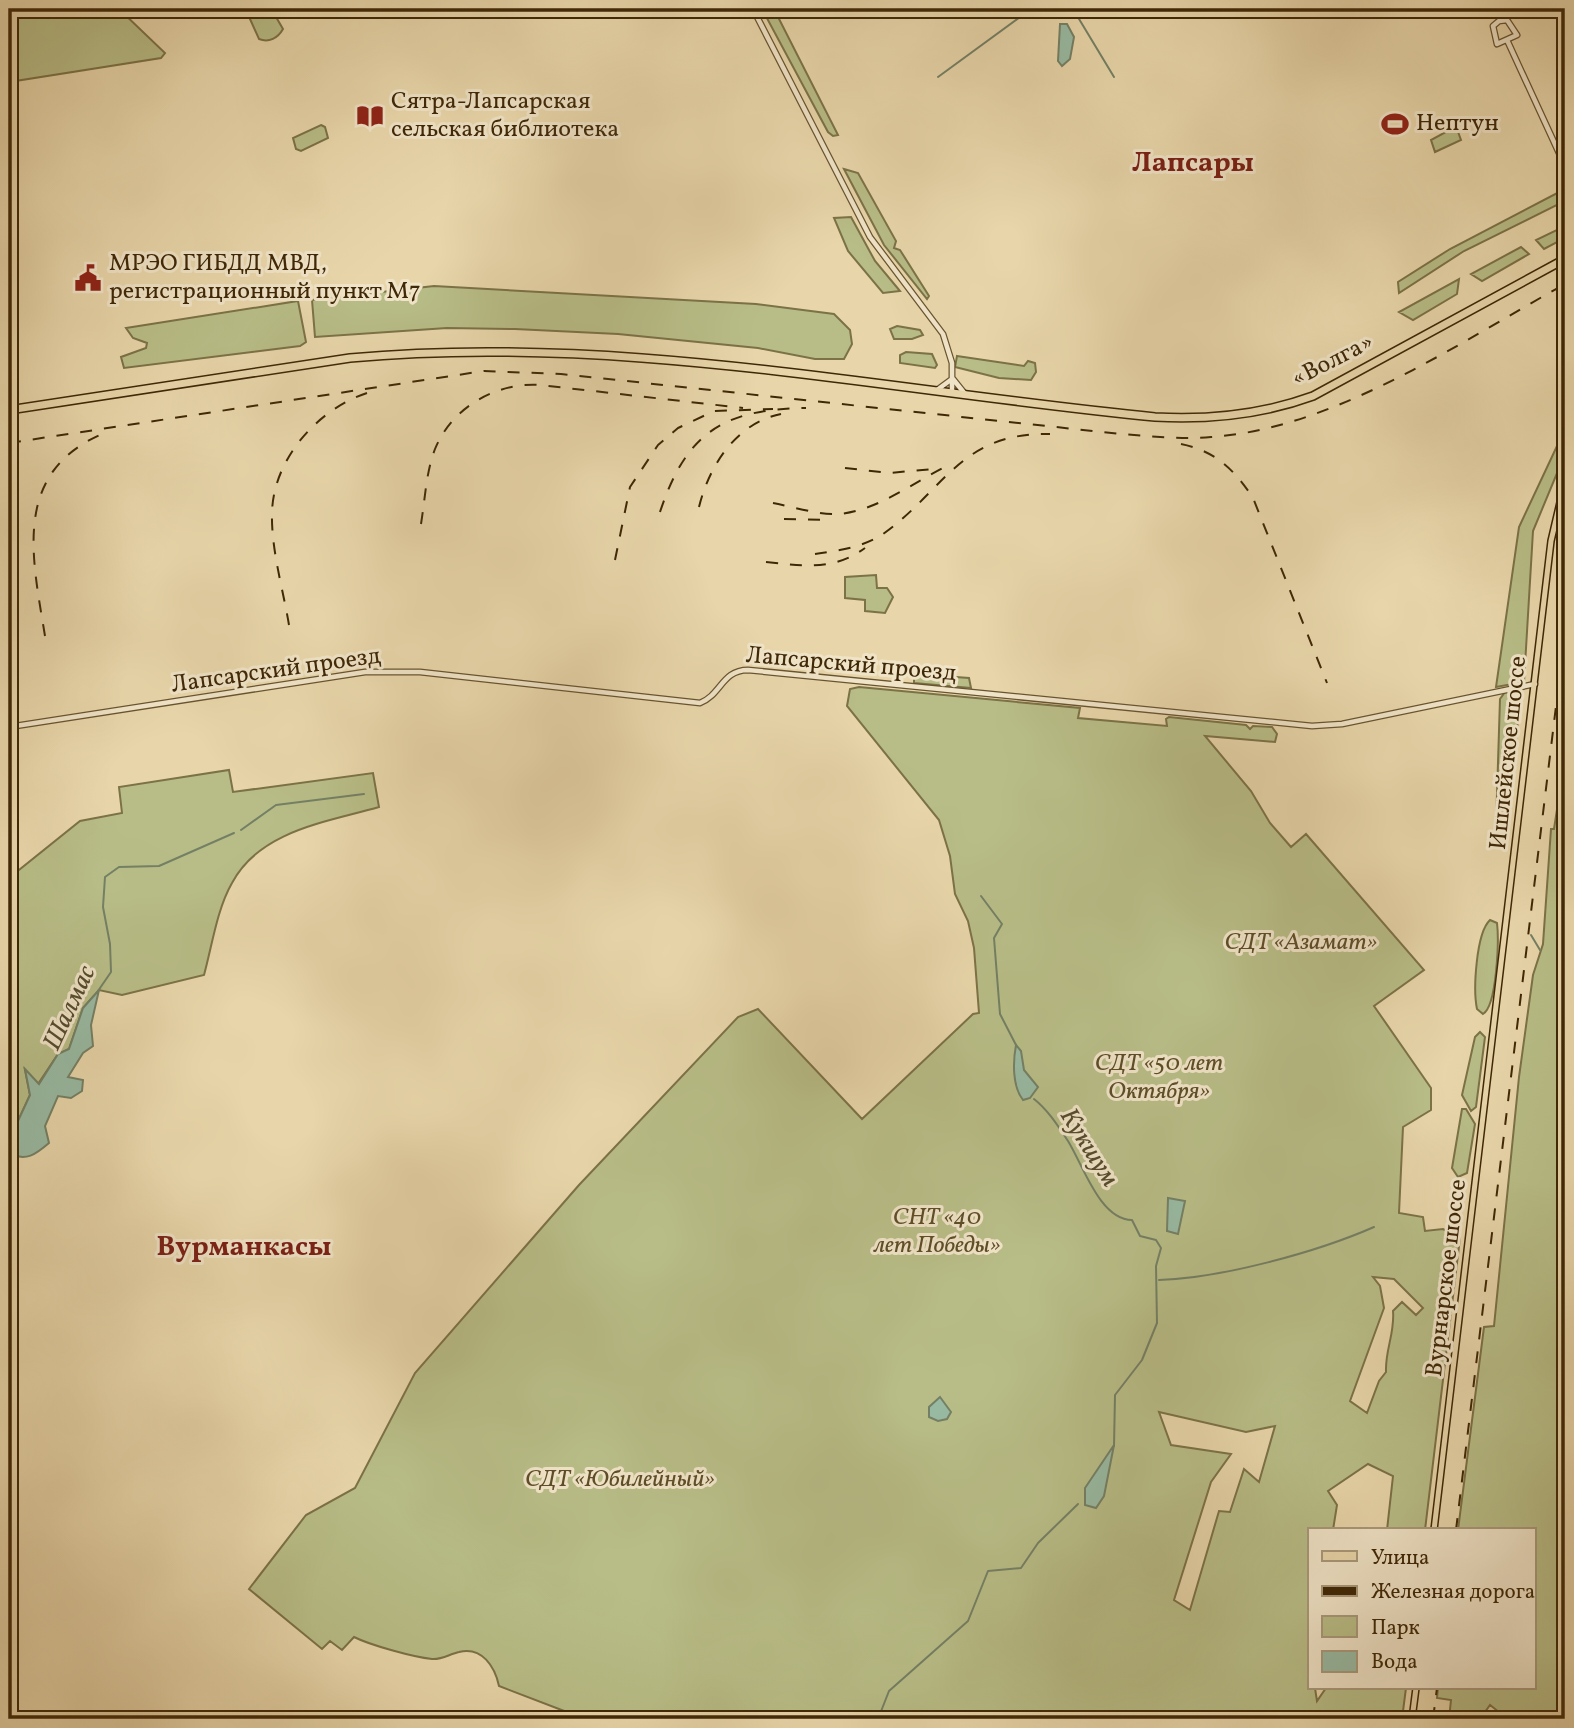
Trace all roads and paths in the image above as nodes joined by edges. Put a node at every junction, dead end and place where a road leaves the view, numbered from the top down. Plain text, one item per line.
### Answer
1 (753, 9) edge
2 (1507, 40) junction
3 (1565, 166) edge
4 (1565, 259) edge
5 (953, 378) junction
6 (934, 392) junction
7 (952, 394) junction
8 (967, 396) junction
9 (9, 410) edge
10 (1565, 481) edge
11 (1535, 684) junction
12 (9, 727) edge
13 (1495, 1030) joint
14 (1434, 1528) edge
15 (1416, 1690) edge
16 (1412, 1719) edge

1 - 5 street
2 - 2 street
2 - 3 street
4 - 8 highway, «Волга»
5 - 6 street
5 - 7 street
5 - 8 street
6 - 7 highway, «Волга»
6 - 9 highway, «Волга»
7 - 8 highway, «Волга»
10 - 11 main road, Ишлейское шоссе
11 - 12 street, Лапсарский проезд
11 - 13 main road, Ишлейское шоссе
13 - 14 main road, Вурнарское шоссе
15 - 16 main road

